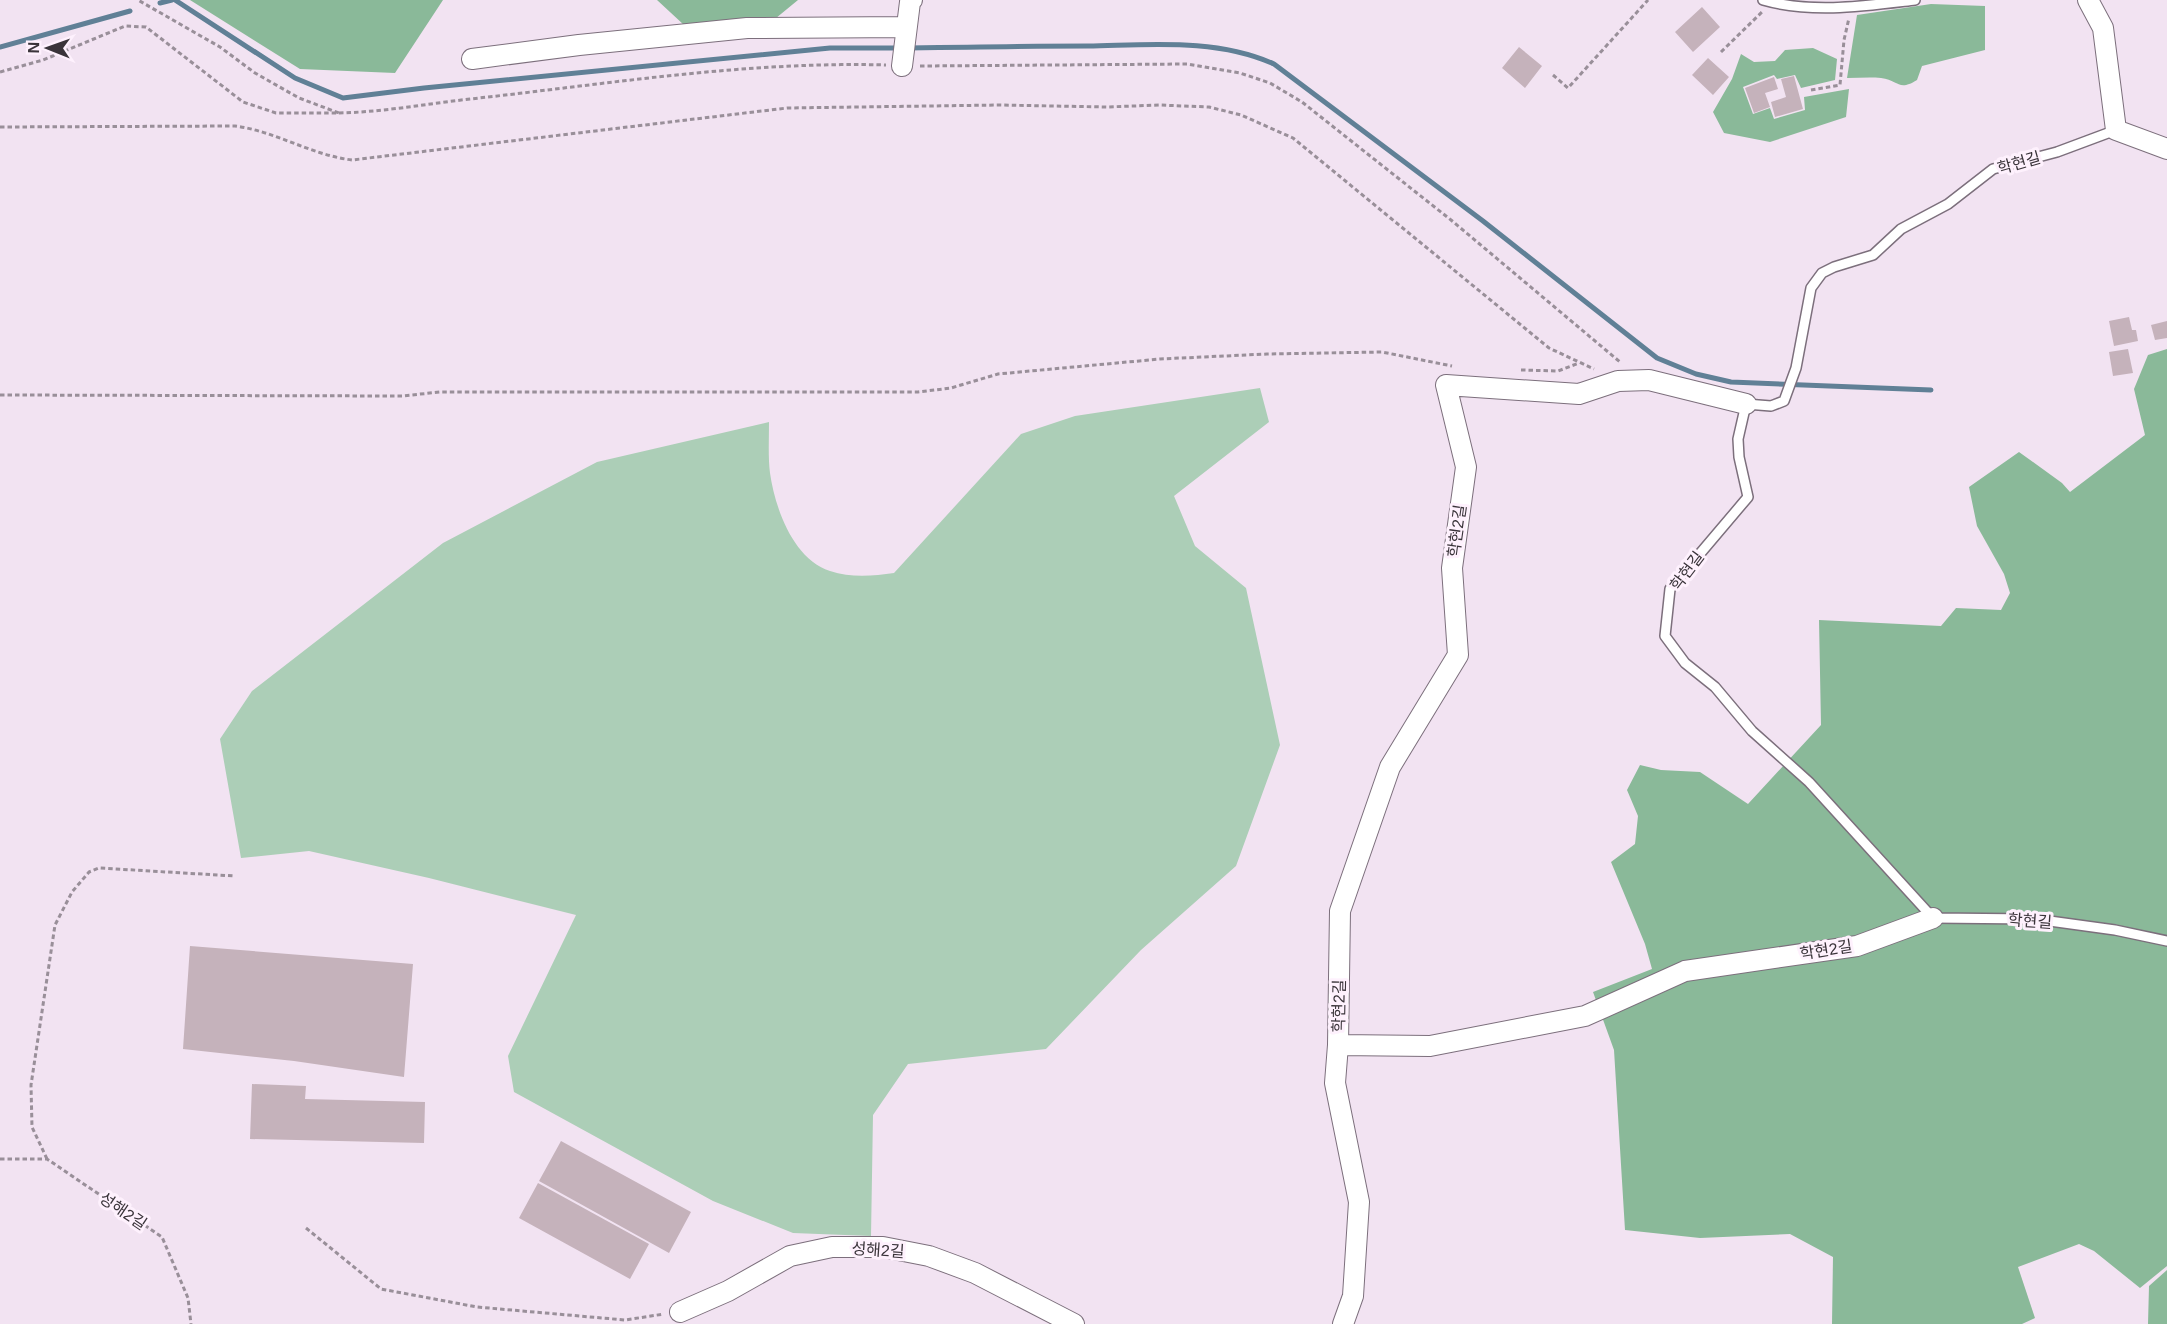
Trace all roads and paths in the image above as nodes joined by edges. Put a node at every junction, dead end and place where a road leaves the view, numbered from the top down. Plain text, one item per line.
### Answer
1 (138, 0) edge
2 (912, 0) edge
3 (1648, 0) edge
4 (1915, 0) edge
5 (2088, 0) edge
6 (1767, 1) edge
7 (1851, 7) junction
8 (906, 27) junction
9 (1721, 52) dead end
10 (472, 59) dead end
11 (902, 66) junction
12 (0, 72) edge
13 (1553, 75) dead end
14 (1811, 90) dead end
15 (339, 114) junction
16 (0, 127) edge
17 (2116, 130) junction
18 (2167, 149) edge
19 (1579, 363) junction
20 (1454, 366) dead end
21 (1515, 370) dead end
22 (1601, 370) dead end
23 (1649, 380) junction
24 (0, 395) edge
25 (1746, 405) junction
26 (235, 876) dead end
27 (1933, 918) junction
28 (2167, 941) edge
29 (1338, 1045) junction
30 (0, 1159) edge
31 (46, 1159) junction
32 (306, 1228) dead end
33 (680, 1312) joint
34 (191, 1324) edge
35 (1074, 1324) edge
36 (1343, 1324) edge

1 - 15 path
2 - 8 street
3 - 13 path
4 - 7 lane
5 - 17 street
6 - 7 lane
6 - 9 path
7 - 14 path
8 - 10 street
8 - 11 street
11 - 15 path
11 - 23 path
12 - 15 path
16 - 19 path
17 - 18 street
17 - 25 lane, 학현길
19 - 21 path
19 - 22 path
20 - 24 path
23 - 25 street
23 - 29 street, 학현2길
25 - 27 lane, 학현길
26 - 31 path
27 - 28 lane, 학현길
27 - 29 street, 학현2길
29 - 36 street
30 - 31 path
31 - 34 path, 성해2길
32 - 33 path
33 - 35 street, 성해2길

